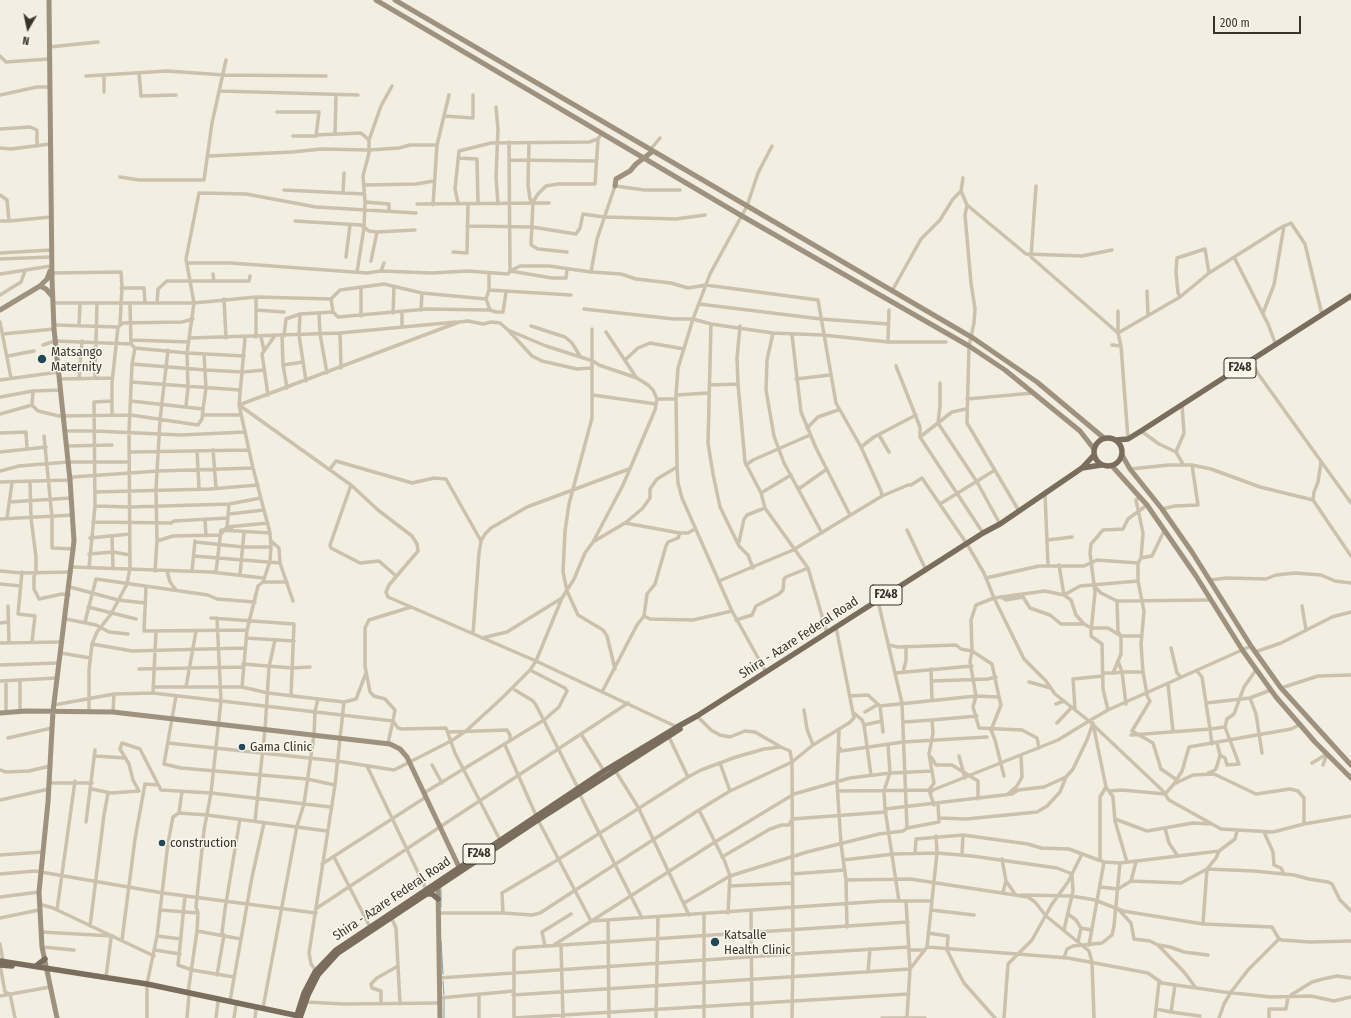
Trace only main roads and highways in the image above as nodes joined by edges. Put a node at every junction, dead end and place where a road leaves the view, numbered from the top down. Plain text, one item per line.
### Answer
1 (1351, 296) edge
2 (1128, 439) junction
3 (1116, 440) junction
4 (1094, 452) junction
5 (1122, 453) junction
6 (1101, 465) junction
7 (1082, 468) junction
8 (689, 721) junction
9 (579, 791) junction
10 (537, 817) junction
11 (426, 892) junction
12 (438, 899) road end
13 (45, 959) road end
14 (1, 963) edge
15 (36, 966) junction
16 (46, 969) junction
17 (317, 972) junction
18 (147, 986) junction
19 (188, 994) junction
20 (299, 1006) junction
21 (293, 1017) edge

1 - 2 main road, F248
2 - 3 main road, F248
2 - 5 main road
3 - 4 main road
3 - 5 main road
4 - 6 main road
4 - 7 main road, Shira - Azare Federal Road / F248
5 - 6 main road
6 - 7 main road, Shira - Azare Federal Road / F248
7 - 8 main road, Shira - Azare Federal Road / F248
8 - 9 main road, Shira - Azare Federal Road / F248
8 - 9 main road, Shira - Azare Federal Road / F248
9 - 10 main road, Shira - Azare Federal Road / F248
10 - 11 main road, Shira - Azare Federal Road / F248
10 - 11 main road, Shira - Azare Federal Road / F248
11 - 12 main road
11 - 17 main road, Shira - Azare Federal Road / F248
11 - 17 main road, Shira - Azare Federal Road / F248
13 - 15 main road
14 - 15 main road
14 - 16 main road
15 - 16 main road
16 - 18 main road
16 - 18 main road
17 - 20 main road, Shira - Azare Federal Road / F248
17 - 21 main road, Shira - Azare Federal Road / F248
18 - 19 main road
19 - 21 main road
19 - 21 main road
20 - 21 main road, Shira - Azare Federal Road / F248
20 - 21 main road

